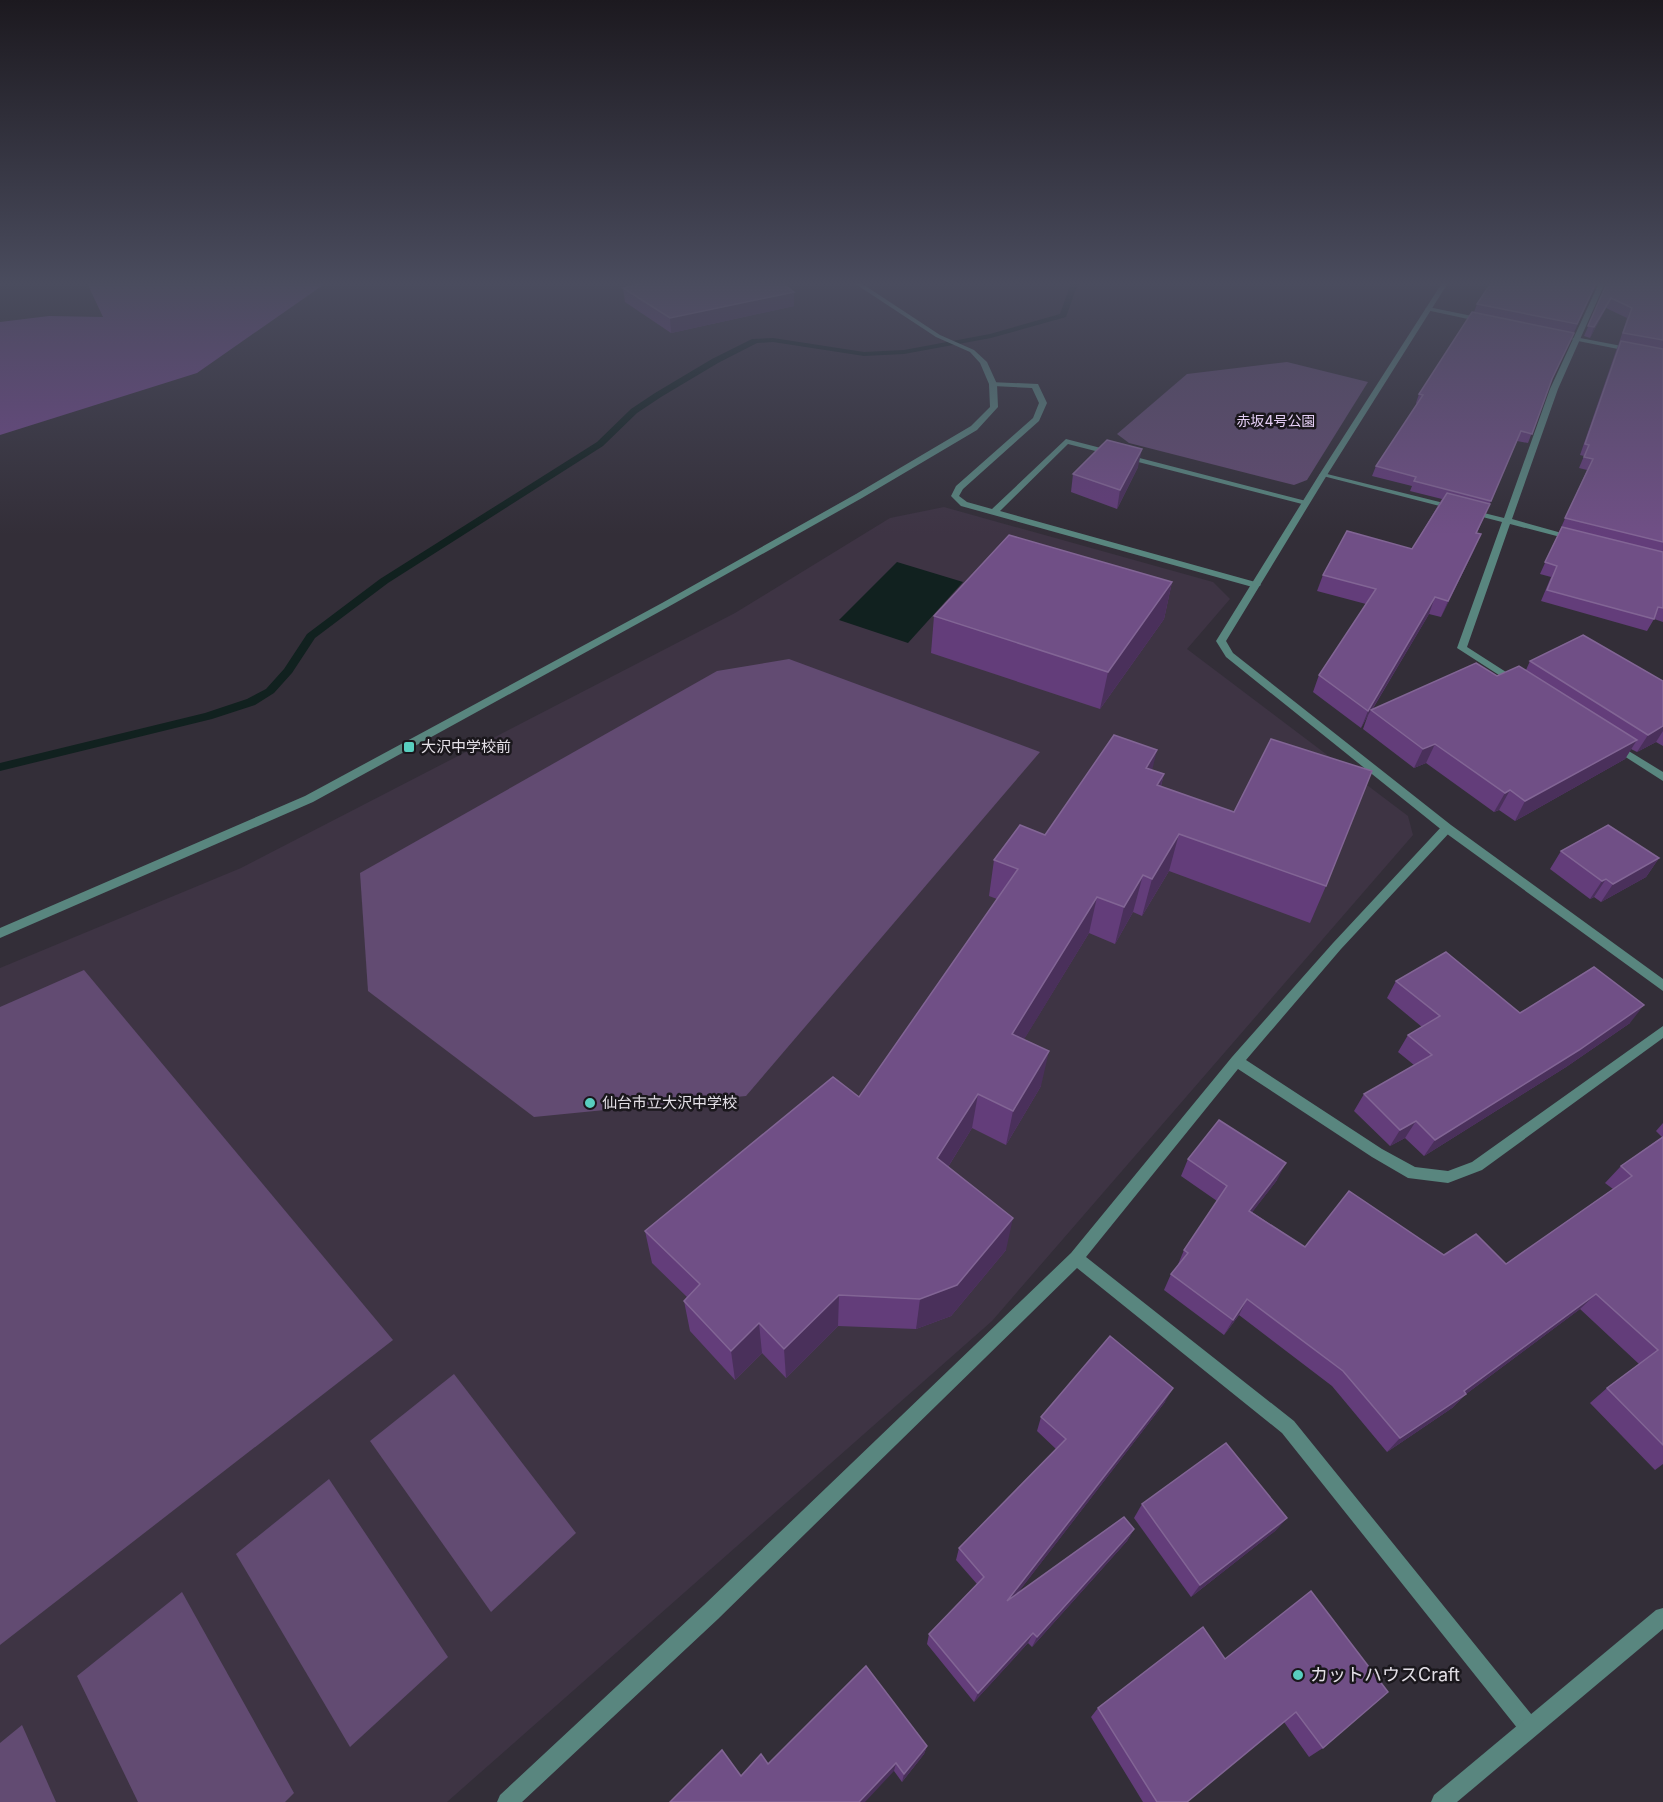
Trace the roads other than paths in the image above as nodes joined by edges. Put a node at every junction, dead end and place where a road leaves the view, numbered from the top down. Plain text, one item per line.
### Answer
1 (985, 367) edge
2 (1391, 367) edge
3 (1563, 367) edge
4 (993, 384) junction
5 (1323, 475) junction
6 (1306, 502) junction
7 (994, 512) junction
8 (1507, 520) junction
9 (1585, 540) edge
10 (1257, 585) junction
11 (1523, 687) edge
12 (1603, 738) edge
13 (1663, 777) edge
14 (1447, 828) junction
15 (0, 933) edge
16 (1663, 986) edge
17 (1663, 1031) edge
18 (1237, 1061) junction
19 (1076, 1258) junction
20 (1663, 1617) edge
21 (1529, 1727) junction
22 (507, 1802) edge
23 (1441, 1802) edge

1 - 4 street
2 - 5 street
3 - 8 street
4 - 7 street
4 - 15 street
5 - 6 street
5 - 8 street
6 - 7 street
6 - 10 street
7 - 10 street
8 - 9 street
8 - 11 street
10 - 14 street
12 - 13 street
14 - 16 street
14 - 18 street
17 - 18 street
18 - 19 street
19 - 21 street
19 - 22 street
20 - 21 street
21 - 23 street

